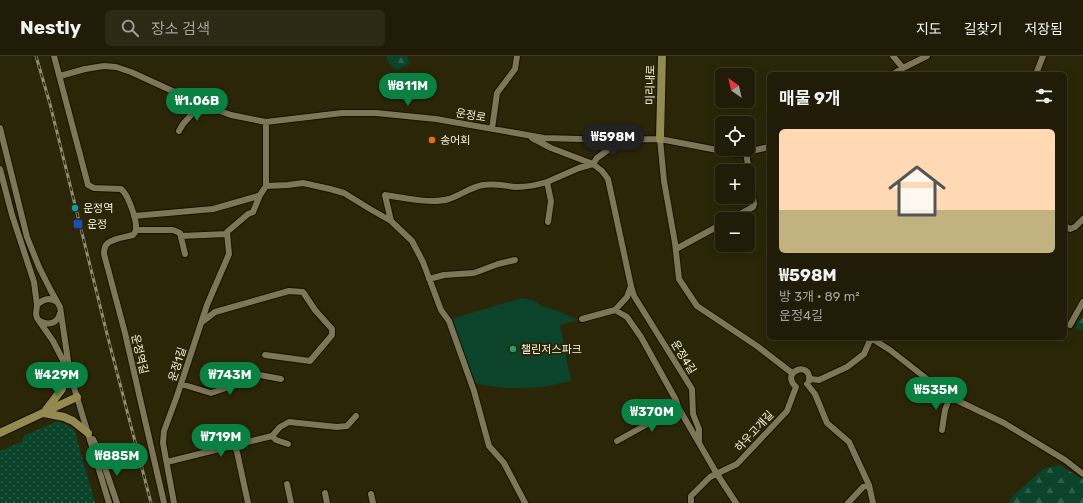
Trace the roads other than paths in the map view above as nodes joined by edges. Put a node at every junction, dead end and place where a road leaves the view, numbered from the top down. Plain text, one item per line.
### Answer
1 (54, 56) edge
2 (517, 56) edge
3 (662, 56) edge
4 (893, 56) edge
5 (927, 56) edge
6 (1043, 56) edge
7 (903, 68) junction
8 (896, 72) edge
9 (1037, 72) edge
10 (60, 76) junction
11 (200, 104) junction
12 (266, 122) junction
13 (0, 128) edge
14 (492, 129) junction
15 (179, 131) dead end
16 (527, 135) junction
17 (660, 139) junction
18 (616, 140) junction
19 (767, 147) edge
20 (715, 150) edge
21 (755, 150) edge
22 (747, 156) edge
23 (592, 164) junction
24 (0, 170) edge
25 (547, 182) junction
26 (266, 186) junction
27 (260, 195) junction
28 (744, 212) edge
29 (134, 216) junction
30 (1083, 219) edge
31 (391, 221) junction
32 (548, 222) dead end
33 (1067, 227) edge
34 (715, 228) edge
35 (136, 230) junction
36 (227, 234) junction
37 (181, 236) junction
38 (676, 249) junction
39 (185, 254) dead end
40 (515, 260) dead end
41 (429, 279) junction
42 (631, 286) junction
43 (1083, 302) edge
44 (58, 304) junction
45 (37, 305) junction
46 (614, 310) junction
47 (61, 311) junction
48 (582, 319) dead end
49 (40, 321) junction
50 (202, 322) junction
51 (1070, 325) dead end
52 (870, 340) edge
53 (874, 340) edge
54 (265, 355) dead end
55 (65, 366) junction
56 (792, 373) junction
57 (70, 374) junction
58 (281, 379) dead end
59 (808, 382) junction
60 (181, 384) junction
61 (796, 387) junction
62 (77, 397) junction
63 (950, 397) junction
64 (678, 407) junction
65 (82, 412) junction
66 (44, 413) junction
67 (356, 416) dead end
68 (942, 430) dead end
69 (0, 433) edge
70 (88, 433) junction
71 (272, 436) junction
72 (617, 441) dead end
73 (288, 444) dead end
74 (699, 444) junction
75 (234, 446) junction
76 (167, 462) junction
77 (717, 474) junction
78 (1083, 474) edge
79 (287, 484) dead end
80 (869, 485) junction
81 (325, 492) dead end
82 (371, 494) dead end
83 (109, 503) edge
84 (117, 503) edge
85 (164, 503) edge
86 (174, 503) edge
87 (248, 503) edge
88 (291, 503) edge
89 (327, 503) edge
90 (372, 503) edge
91 (525, 503) edge
92 (691, 503) edge
93 (736, 503) edge
94 (848, 503) edge
95 (873, 503) edge

1 - 10 street
2 - 14 street
3 - 17 street, 미리내로
4 - 7 street
5 - 7 street
6 - 9 street
7 - 8 street
10 - 11 street, 운정로
10 - 29 street
11 - 12 street, 운정로
11 - 15 street
12 - 14 street, 운정로
12 - 26 street
13 - 44 street
14 - 16 street, 운정로
16 - 18 street, 운정로
16 - 23 street, 운정4길
17 - 18 street, 운정로
17 - 20 street, 운정로
17 - 38 street
18 - 23 street
19 - 21 street, 운정로
22 - 28 street
23 - 25 street
23 - 42 street, 운정4길
24 - 45 street
25 - 31 street
25 - 32 street
26 - 27 street
26 - 31 street
27 - 29 street
27 - 36 street
29 - 35 street
30 - 33 street
31 - 41 street
34 - 38 street
35 - 37 street, 운정역길
35 - 85 street, 운정역길
36 - 37 street
36 - 50 street, 운정1길
37 - 39 street
38 - 56 street
40 - 41 street
41 - 91 street
42 - 46 street
42 - 74 street, 운정4길
43 - 51 street
44 - 45 street
44 - 47 street
45 - 49 street
46 - 48 street
46 - 64 street, 운정4길
47 - 49 street
47 - 57 street
49 - 55 street
50 - 54 street
50 - 60 street, 운정1길
52 - 59 street
53 - 63 street
55 - 57 street
55 - 66 street
56 - 59 street
56 - 61 street
57 - 62 street
58 - 60 street
59 - 61 street
59 - 80 street
60 - 76 street, 운정1길
61 - 77 street, 하우고개길
62 - 65 street
62 - 66 street
63 - 68 street
63 - 78 street
64 - 72 street
64 - 74 street, 운정4길
65 - 70 street
65 - 84 street
66 - 69 street
66 - 70 street
67 - 71 street
70 - 83 street
71 - 73 street
71 - 75 street
74 - 77 street, 운정4길
75 - 76 street
75 - 87 street
76 - 86 street, 운정1길
77 - 92 street, 하우고개길
77 - 93 street, 운정4길
79 - 88 street
80 - 94 street
80 - 95 street
81 - 89 street
82 - 90 street

